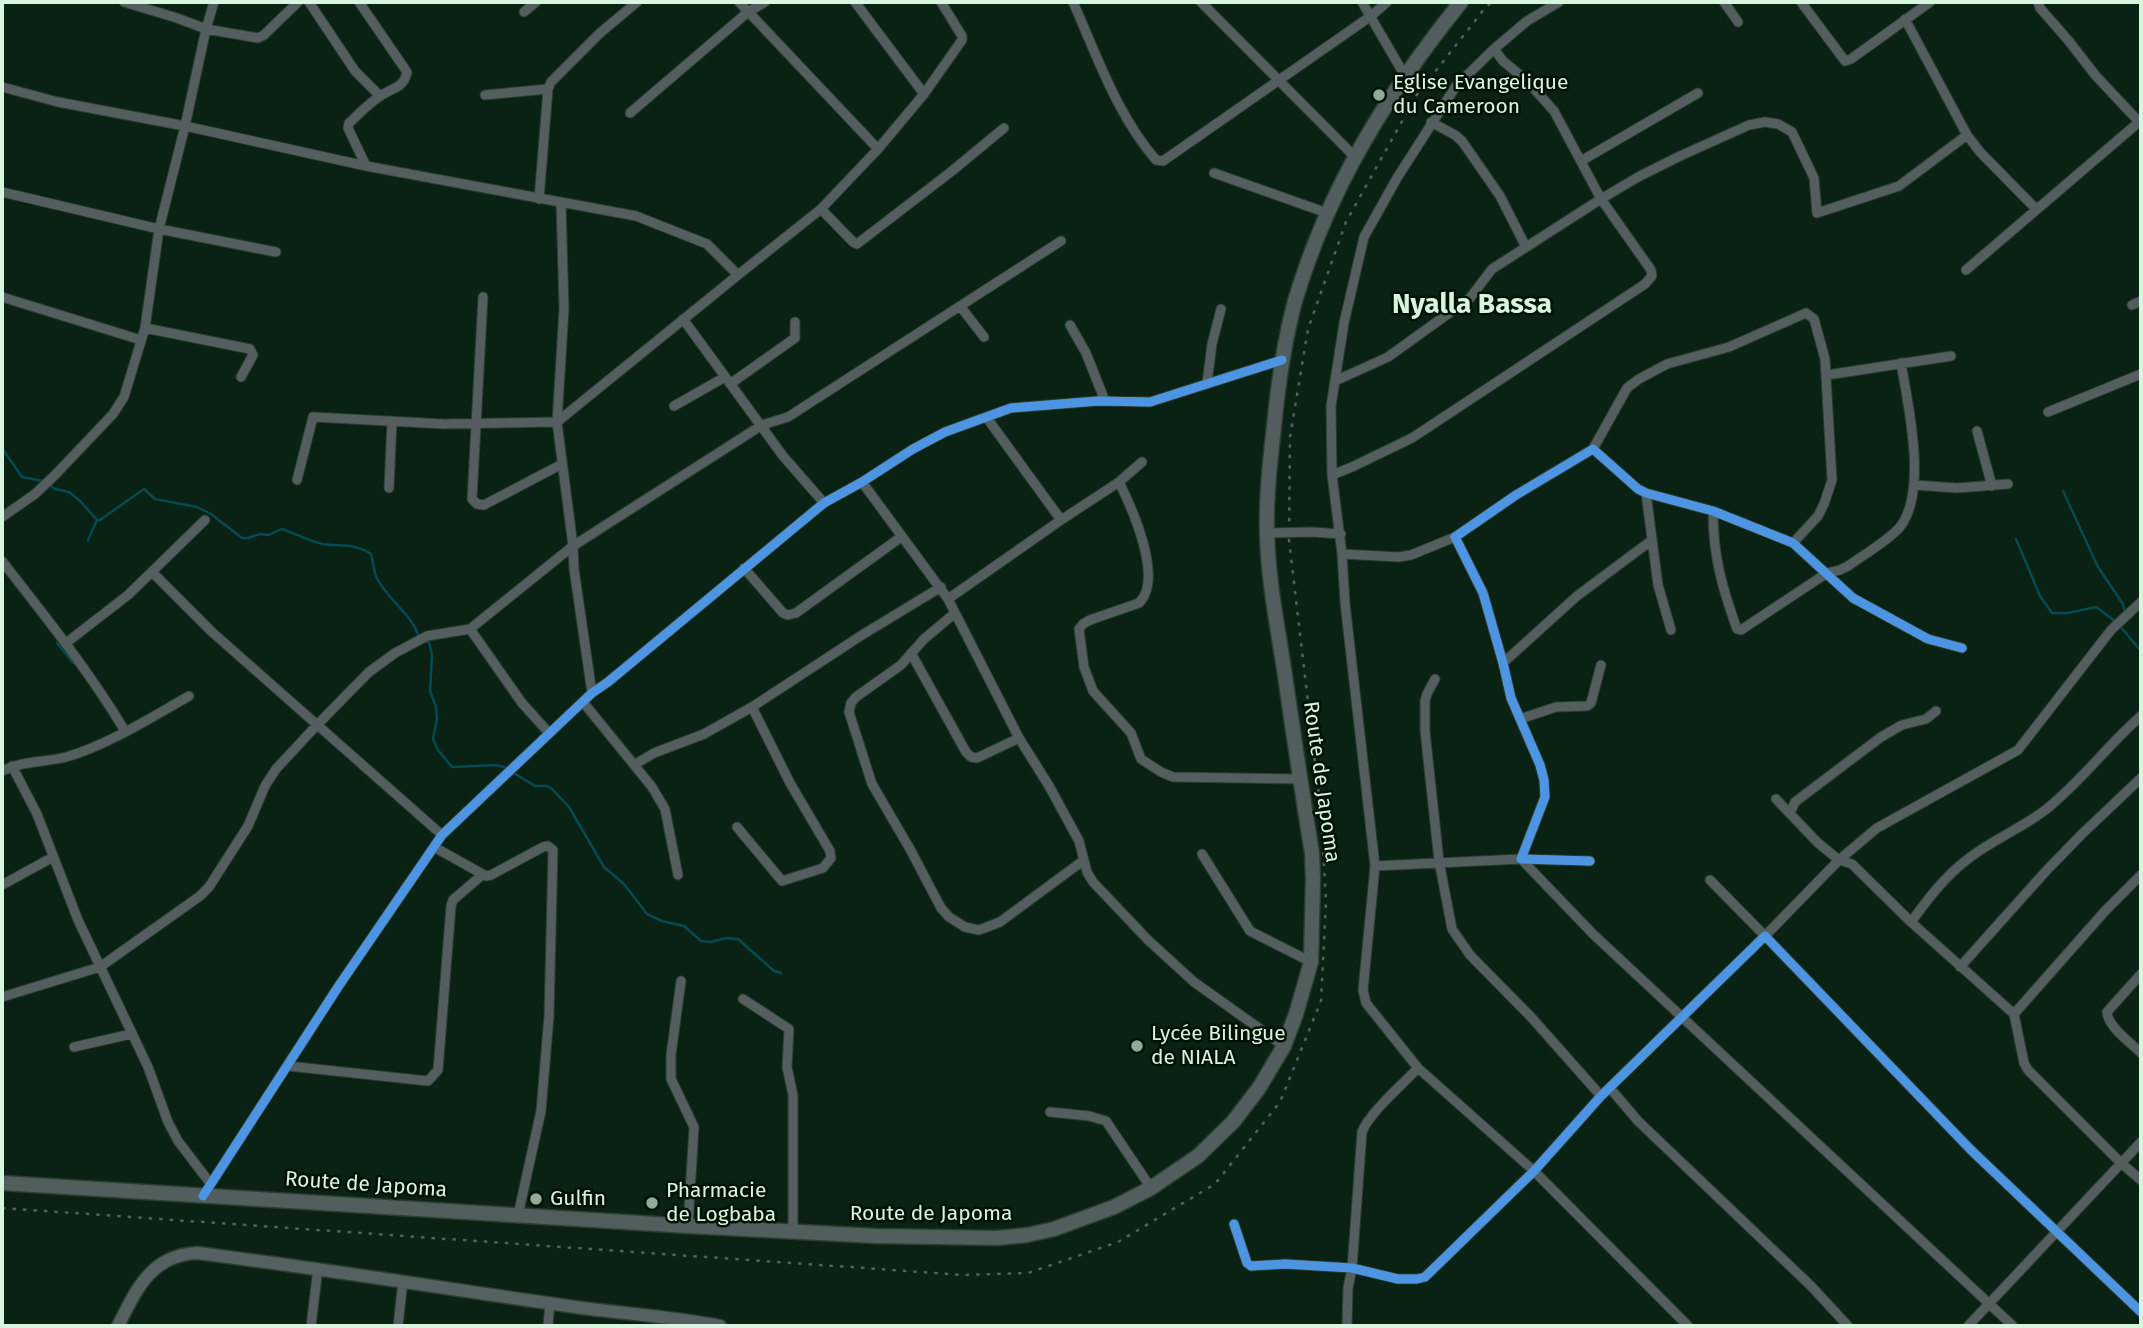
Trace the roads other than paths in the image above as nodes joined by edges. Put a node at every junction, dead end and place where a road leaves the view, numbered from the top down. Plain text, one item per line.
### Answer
1 (124, 2) edge
2 (214, 2) edge
3 (299, 2) edge
4 (309, 2) edge
5 (359, 2) edge
6 (536, 2) edge
7 (637, 2) edge
8 (739, 2) edge
9 (765, 2) edge
10 (855, 2) edge
11 (941, 2) edge
12 (1073, 2) edge
13 (1201, 2) edge
14 (1362, 2) edge
15 (1387, 2) edge
16 (1461, 2) edge
17 (1559, 2) edge
18 (1724, 2) edge
19 (1801, 2) edge
20 (1930, 2) edge
21 (2038, 2) edge
22 (524, 12) dead end
23 (748, 12) junction
24 (1371, 16) junction
25 (1905, 19) junction
26 (1738, 22) dead end
27 (206, 29) junction
28 (1494, 49) junction
29 (1405, 76) junction
30 (1279, 80) junction
31 (2, 87) edge
32 (548, 89) junction
33 (1698, 93) dead end
34 (924, 94) junction
35 (485, 95) dead end
36 (380, 96) junction
37 (630, 113) dead end
38 (1432, 122) junction
39 (2140, 123) edge
40 (185, 126) junction
41 (1004, 128) dead end
42 (1967, 135) junction
43 (878, 149) junction
44 (1354, 156) junction
45 (1581, 161) junction
46 (366, 166) junction
47 (1214, 173) dead end
48 (2, 192) edge
49 (539, 199) junction
50 (1601, 199) junction
51 (561, 203) junction
52 (821, 209) junction
53 (2036, 209) junction
54 (1327, 213) junction
55 (159, 229) junction
56 (1061, 241) dead end
57 (1526, 247) junction
58 (276, 252) dead end
59 (1966, 270) dead end
60 (738, 275) junction
61 (2, 297) edge
62 (483, 297) dead end
63 (960, 306) junction
64 (1221, 309) dead end
65 (683, 319) junction
66 (795, 322) dead end
67 (1070, 325) dead end
68 (145, 328) junction
69 (984, 337) dead end
70 (141, 340) junction
71 (1951, 356) dead end
72 (1282, 359) junction
73 (1901, 363) junction
74 (2141, 374) edge
75 (1827, 375) junction
76 (241, 377) dead end
77 (728, 381) junction
78 (1335, 381) junction
79 (1207, 383) junction
80 (1105, 401) junction
81 (674, 406) dead end
82 (2048, 412) dead end
83 (987, 418) junction
84 (392, 421) junction
85 (556, 422) junction
86 (476, 425) junction
87 (762, 425) junction
88 (1977, 431) dead end
89 (1593, 449) junction
90 (1142, 462) dead end
91 (562, 464) junction
92 (1332, 475) junction
93 (298, 480) dead end
94 (862, 482) junction
95 (1119, 482) junction
96 (2008, 484) dead end
97 (1914, 485) junction
98 (1992, 486) junction
99 (388, 488) dead end
100 (1646, 493) junction
101 (824, 503) junction
102 (1713, 511) junction
103 (2, 517) edge
104 (205, 520) dead end
105 (1061, 520) junction
106 (1267, 533) junction
107 (1341, 534) junction
108 (901, 537) junction
109 (1455, 537) junction
110 (1652, 540) junction
111 (1793, 543) junction
112 (573, 546) junction
113 (1342, 554) junction
114 (2, 561) edge
115 (744, 568) junction
116 (153, 573) junction
117 (1827, 573) junction
118 (941, 587) junction
119 (948, 599) junction
120 (2141, 602) edge
121 (955, 613) junction
122 (470, 629) junction
123 (1671, 630) dead end
124 (66, 643) junction
125 (1962, 648) dead end
126 (911, 653) junction
127 (1503, 663) junction
128 (1601, 665) dead end
129 (1435, 679) dead end
130 (592, 693) junction
131 (189, 696) dead end
132 (583, 702) junction
133 (752, 707) junction
134 (1936, 712) dead end
135 (2141, 716) edge
136 (1520, 719) junction
137 (316, 726) junction
138 (125, 731) junction
139 (548, 733) junction
140 (1019, 738) junction
141 (634, 765) junction
142 (12, 766) junction
143 (2, 771) edge
144 (2141, 778) edge
145 (1300, 779) junction
146 (1776, 799) dead end
147 (1790, 813) junction
148 (737, 827) dead end
149 (442, 835) junction
150 (434, 846) junction
151 (1202, 854) dead end
152 (53, 857) junction
153 (1521, 859) junction
154 (1084, 860) junction
155 (1839, 860) junction
156 (1439, 861) junction
157 (1590, 861) dead end
158 (1375, 866) junction
159 (482, 875) junction
160 (678, 875) dead end
161 (2141, 875) edge
162 (1710, 880) dead end
163 (2, 886) edge
164 (1911, 922) junction
165 (1765, 936) junction
166 (1311, 962) junction
167 (100, 967) junction
168 (1960, 967) junction
169 (2141, 974) edge
170 (681, 981) dead end
171 (2, 997) edge
172 (743, 999) dead end
173 (2014, 1014) junction
174 (1683, 1015) junction
175 (131, 1034) junction
176 (1284, 1045) junction
177 (74, 1047) dead end
178 (2141, 1053) edge
179 (288, 1066) junction
180 (1418, 1068) junction
181 (1610, 1087) junction
182 (1601, 1096) junction
183 (1050, 1112) dead end
184 (2141, 1142) edge
185 (2121, 1163) junction
186 (1534, 1171) junction
187 (2141, 1180) edge
188 (2, 1183) edge
189 (1151, 1188) junction
190 (206, 1190) junction
191 (518, 1215) junction
192 (1234, 1224) dead end
193 (688, 1226) junction
194 (2057, 1231) junction
195 (793, 1232) junction
196 (318, 1268) junction
197 (1352, 1268) junction
198 (403, 1281) junction
199 (550, 1302) junction
200 (1990, 1304) junction
201 (2141, 1311) edge
202 (629, 1320) edge
203 (687, 1323) edge
204 (118, 1326) edge
205 (312, 1326) edge
206 (398, 1326) edge
207 (548, 1326) edge
208 (720, 1326) edge
209 (1347, 1326) edge
210 (1688, 1326) edge
211 (1848, 1326) edge
212 (1968, 1326) edge
213 (2013, 1326) edge

1 - 27 street
2 - 27 street
3 - 27 street
4 - 36 street
5 - 36 street
6 - 22 street
7 - 32 street
8 - 23 street
9 - 23 street
10 - 34 street
11 - 34 street
12 - 30 street
13 - 30 street
14 - 24 street
15 - 24 street
16 - 29 main road, Route de Japoma
17 - 28 street
18 - 26 street
19 - 25 street
20 - 25 street
21 - 39 street
23 - 37 street
23 - 43 street
24 - 29 street
24 - 30 street
25 - 42 street
27 - 40 street
28 - 38 street
28 - 45 street
29 - 44 main road, Route de Japoma
30 - 44 street
31 - 40 street
32 - 35 street
32 - 49 street
33 - 45 street
34 - 43 street
36 - 46 street
38 - 57 street
38 - 78 street
39 - 53 street
40 - 46 street
40 - 55 street
41 - 52 street
42 - 50 street
42 - 53 street
43 - 52 street
44 - 54 main road, Route de Japoma
45 - 50 street
46 - 49 street
47 - 54 street
48 - 55 street
49 - 51 street
50 - 57 street
50 - 92 street
51 - 60 street
51 - 85 street
52 - 60 street
53 - 59 street
54 - 72 main road, Route de Japoma
55 - 58 street
55 - 68 street
56 - 63 street
57 - 78 street
60 - 65 street
61 - 70 street
62 - 86 street
63 - 69 street
63 - 87 street
64 - 79 street
65 - 77 street
65 - 85 street
66 - 77 street
67 - 80 street
68 - 70 street
68 - 76 street
70 - 103 street
71 - 73 street
72 - 79 street
72 - 106 main road, Route de Japoma
73 - 75 street
73 - 97 street
74 - 82 street
75 - 89 street
75 - 111 street
77 - 81 street
77 - 87 street
78 - 92 street
79 - 80 street
80 - 83 street
83 - 94 street
83 - 105 street
84 - 86 street
84 - 93 street
84 - 99 street
85 - 86 street
85 - 91 street
86 - 91 street
87 - 101 street
87 - 112 street
88 - 98 street
89 - 100 street
89 - 109 street
90 - 95 street
91 - 112 street
92 - 107 street
94 - 101 street
94 - 108 street
95 - 105 street
95 - 145 street
96 - 98 street
97 - 98 street
97 - 117 street
100 - 102 street
100 - 110 street
101 - 115 street
102 - 111 street
102 - 117 street
104 - 116 street
105 - 119 street
106 - 107 street
106 - 145 main road, Route de Japoma
107 - 113 street
108 - 115 street
108 - 118 street
109 - 113 street
109 - 127 street
110 - 123 street
110 - 127 street
111 - 117 street
112 - 122 street
112 - 130 street
113 - 158 street
114 - 124 street
115 - 130 street
116 - 124 street
116 - 137 street
117 - 125 street
118 - 119 street
118 - 133 street
119 - 121 street
120 - 155 street
121 - 126 street
121 - 140 street
122 - 137 street
122 - 139 street
124 - 138 street
126 - 140 street
126 - 154 street
127 - 136 street
128 - 136 street
129 - 156 street
130 - 132 street
131 - 138 street
132 - 139 street
132 - 141 street
133 - 141 street
133 - 148 street
134 - 147 street
135 - 164 street
136 - 153 street
137 - 149 street
137 - 167 street
138 - 142 street
139 - 149 street
140 - 154 street
141 - 160 street
142 - 143 street
142 - 152 street
144 - 168 street
145 - 166 main road, Route de Japoma
146 - 147 street
147 - 155 street
149 - 150 street
150 - 159 street
150 - 179 street
151 - 166 street
152 - 163 street
152 - 167 street
153 - 156 street
153 - 157 street
153 - 174 street
154 - 176 street
155 - 164 street
155 - 165 street
156 - 158 street
156 - 182 street
158 - 180 street
159 - 179 street
159 - 191 street
161 - 173 street
162 - 165 street
164 - 168 street
165 - 174 street
165 - 194 street
166 - 176 main road, Route de Japoma
167 - 171 street
167 - 175 street
168 - 173 street
169 - 178 street
170 - 193 street
172 - 195 street
173 - 185 street
174 - 181 street
174 - 200 street
175 - 177 street
175 - 190 street
176 - 189 main road, Route de Japoma
179 - 190 street
180 - 186 street
180 - 197 street
181 - 182 street
181 - 211 street
182 - 186 street
183 - 189 street
184 - 185 street
185 - 187 street
185 - 194 street
186 - 197 street
186 - 210 street
188 - 190 main road, Route de Japoma
189 - 195 main road, Route de Japoma
190 - 191 main road, Route de Japoma
191 - 193 main road, Route de Japoma
192 - 197 street
193 - 195 main road, Route de Japoma
194 - 200 street
194 - 201 street
196 - 198 main road
196 - 204 main road
196 - 205 street
197 - 209 street
198 - 199 main road
198 - 206 street
199 - 202 main road
199 - 207 street
200 - 212 street
200 - 213 street
202 - 203 main road
203 - 208 main road

